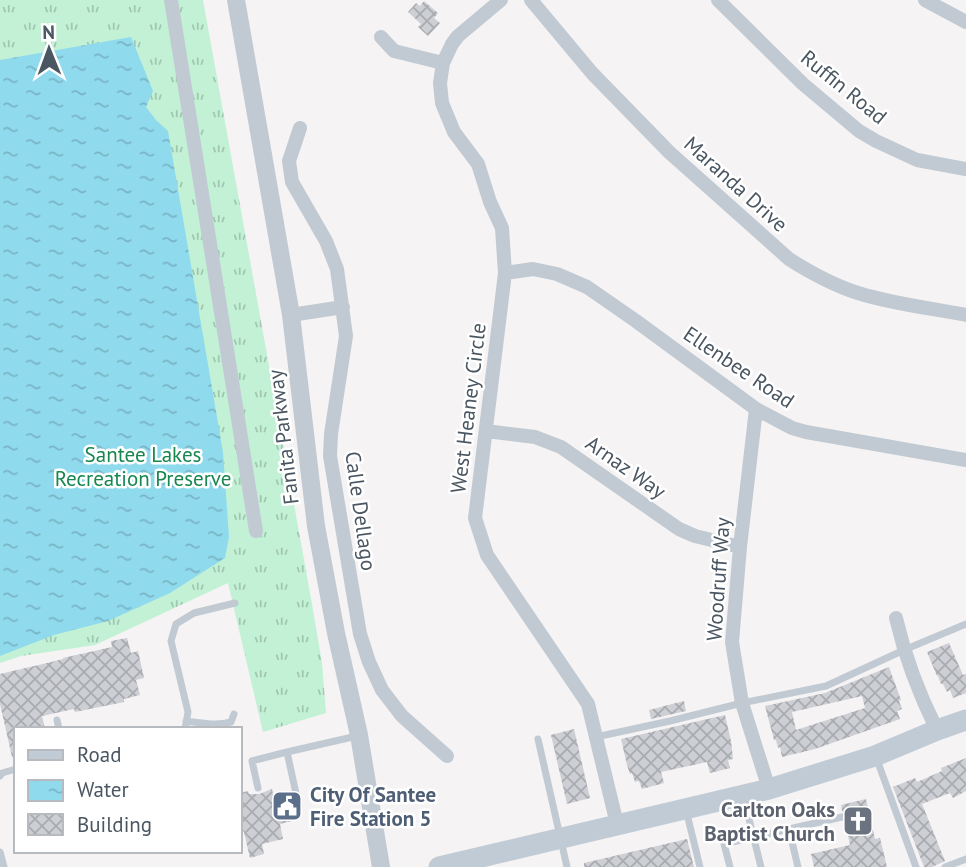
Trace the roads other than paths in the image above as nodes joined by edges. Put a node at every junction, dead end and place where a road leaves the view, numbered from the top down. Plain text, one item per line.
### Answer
1 (171, 0) edge
2 (236, 0) edge
3 (501, 0) edge
4 (531, 0) edge
5 (718, 0) edge
6 (925, 0) edge
7 (966, 22) edge
8 (381, 37) dead end
9 (443, 63) junction
10 (300, 128) dead end
11 (966, 169) edge
12 (505, 273) junction
13 (343, 307) junction
14 (966, 315) edge
15 (291, 316) junction
16 (756, 409) junction
17 (486, 431) junction
18 (966, 460) edge
19 (256, 531) dead end
20 (740, 547) junction
21 (235, 603) dead end
22 (211, 609) junction
23 (214, 618) dead end
24 (895, 618) dead end
25 (966, 624) edge
26 (904, 650) junction
27 (742, 703) junction
28 (234, 714) dead end
29 (966, 720) edge
30 (186, 725) edge
31 (937, 730) junction
32 (359, 736) junction
33 (596, 737) junction
34 (538, 739) dead end
35 (287, 752) junction
36 (447, 756) dead end
37 (875, 756) junction
38 (258, 788) dead end
39 (769, 789) junction
40 (743, 795) junction
41 (297, 798) dead end
42 (685, 809) junction
43 (842, 817) dead end
44 (617, 824) junction
45 (789, 829) junction
46 (754, 837) junction
47 (560, 838) junction
48 (0, 852) edge
49 (966, 859) edge
50 (4, 867) edge
51 (381, 867) edge
52 (439, 867) edge
53 (567, 867) edge
54 (700, 867) edge
55 (730, 867) edge
56 (761, 867) edge
57 (798, 867) edge
58 (916, 867) edge
59 (945, 867) edge

1 - 19 street
2 - 15 street, Fanita Parkway
3 - 9 street, West Heaney Circle
4 - 14 street, Maranda Drive
5 - 11 street, Ruffin Road
6 - 7 street
8 - 9 street
9 - 12 street, West Heaney Circle
10 - 13 street, Calle Dellago
12 - 16 street, Ellenbee Road
12 - 17 street, West Heaney Circle
13 - 15 street
13 - 36 street, Calle Dellago
15 - 32 street, Fanita Parkway
16 - 18 street, Ellenbee Road
16 - 20 street, Woodruff Way
17 - 20 street, Arnaz Way
17 - 33 street, West Heaney Circle
20 - 27 street, Woodruff Way
21 - 22 lane
22 - 23 lane
22 - 30 lane
24 - 26 street
25 - 26 lane
26 - 27 lane
26 - 31 street
27 - 33 lane
27 - 39 street, Woodruff Way
28 - 30 lane
29 - 31 main road
31 - 37 main road
32 - 35 lane
32 - 51 street, Fanita Parkway
33 - 44 street, West Heaney Circle
34 - 47 lane
35 - 38 lane
35 - 41 lane
37 - 39 main road
37 - 58 lane
39 - 40 main road
40 - 42 main road
40 - 46 lane
42 - 44 main road
42 - 54 lane
43 - 45 lane
44 - 47 main road
45 - 46 lane
45 - 57 lane
46 - 55 lane
46 - 56 lane
47 - 52 main road
47 - 53 lane
48 - 50 lane
49 - 59 lane

